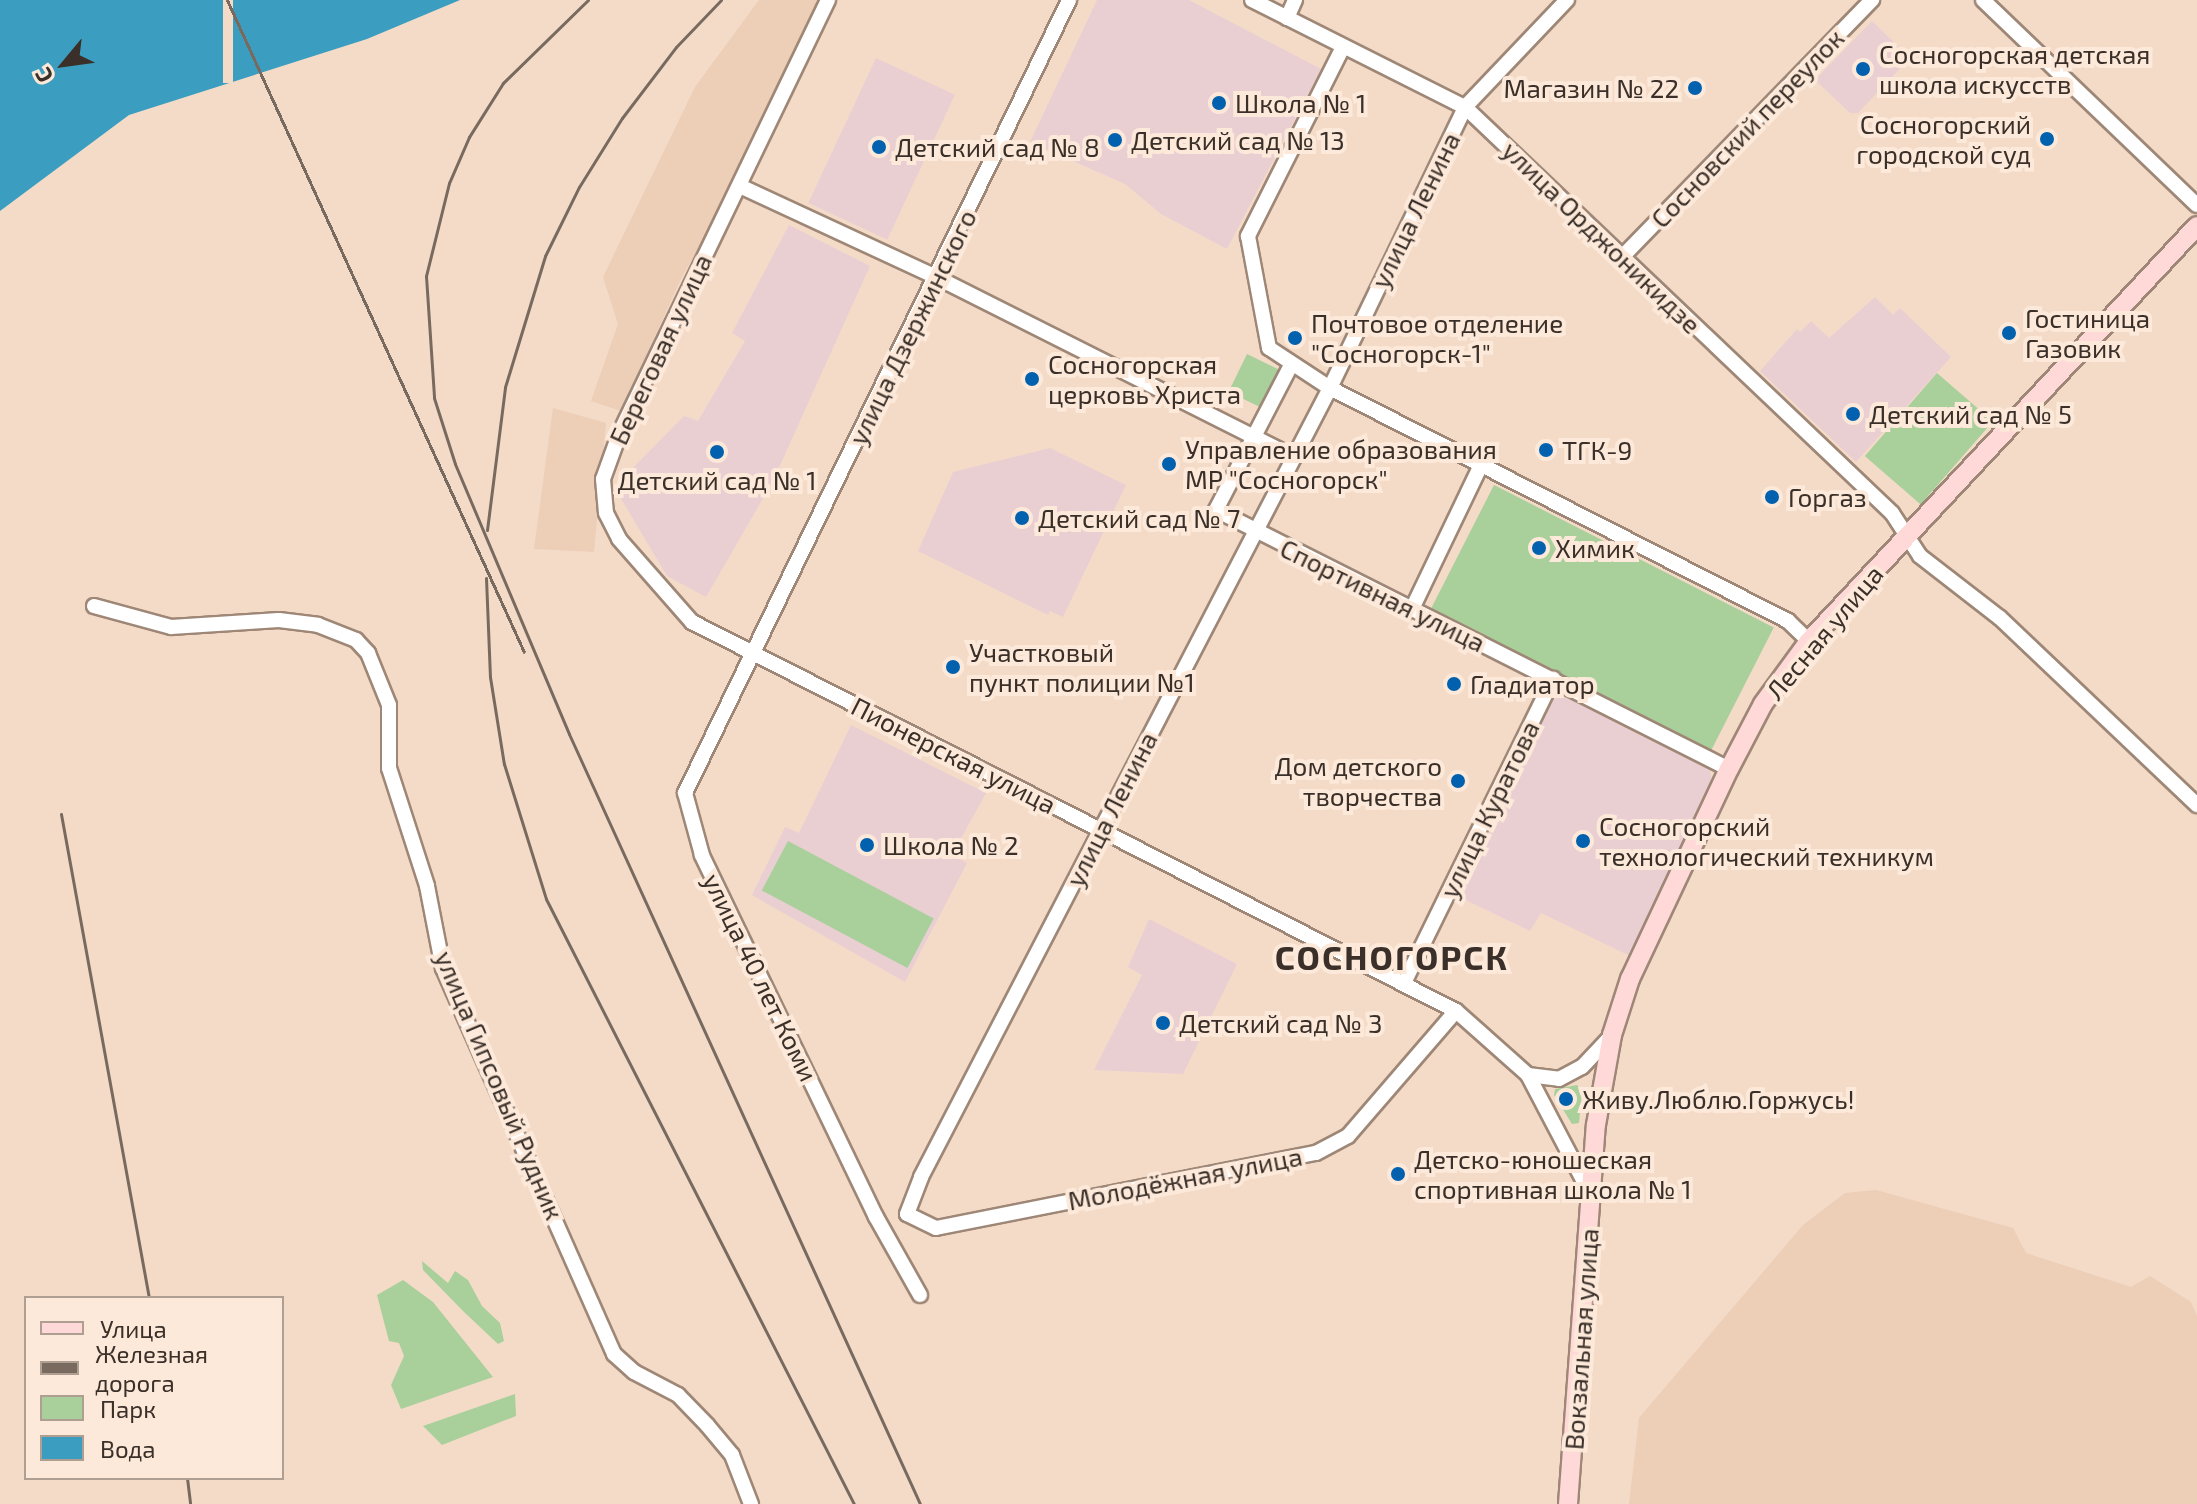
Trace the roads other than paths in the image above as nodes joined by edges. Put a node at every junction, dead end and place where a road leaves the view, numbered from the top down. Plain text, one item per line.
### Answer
1 (828, 0) edge
2 (1069, 0) edge
3 (1252, 0) edge
4 (1295, 0) edge
5 (1567, 0) edge
6 (1872, 0) edge
7 (1983, 0) edge
8 (1287, 18) junction
9 (1343, 47) junction
10 (1465, 107) junction
11 (740, 186) junction
12 (2197, 205) edge
13 (2197, 226) edge
14 (1622, 257) junction
15 (936, 277) junction
16 (1290, 367) junction
17 (1330, 388) junction
18 (1254, 436) junction
19 (1294, 457) junction
20 (1481, 465) junction
21 (1252, 530) junction
22 (1906, 536) junction
23 (94, 606) dead end
24 (1412, 609) junction
25 (1809, 641) junction
26 (755, 654) junction
27 (1553, 679) junction
28 (1729, 769) junction
29 (2197, 805) edge
30 (1101, 829) junction
31 (1404, 983) junction
32 (1456, 1011) junction
33 (1612, 1035) junction
34 (1528, 1075) junction
35 (1596, 1125) joint
36 (1592, 1198) junction
37 (907, 1214) junction
38 (876, 1217) junction
39 (920, 1295) dead end
40 (751, 1504) edge
41 (1568, 1504) edge

1 - 11 street, Береговая улица
2 - 15 street, улица Дзержинского
3 - 8 street, улица Орджоникидзе
4 - 8 street
5 - 10 street, улица Ленина
6 - 14 street, Сосновский переулок
7 - 12 street
8 - 9 street, улица Орджоникидзе
9 - 10 street, улица Орджоникидзе
9 - 16 street
10 - 14 street, улица Орджоникидзе
10 - 17 street, улица Ленина
11 - 15 street
11 - 26 street, Береговая улица
13 - 22 main road, Лесная улица
14 - 22 street, улица Орджоникидзе
15 - 18 street
15 - 26 street, улица Дзержинского
16 - 17 street
16 - 18 street
17 - 19 street, улица Ленина
17 - 20 street
18 - 19 street
18 - 21 street, Спортивная улица
19 - 21 street, улица Ленина
20 - 24 street
20 - 25 street
21 - 24 street, Спортивная улица
21 - 30 street, улица Ленина
22 - 25 main road, Лесная улица
22 - 29 street, улица Орджоникидзе
23 - 40 street, улица Гипсовый Рудник
24 - 27 street, Спортивная улица
25 - 28 main road, Лесная улица
26 - 30 street, Пионерская улица
26 - 38 street, улица 40 лет Коми
27 - 28 street, Спортивная улица
27 - 31 street, улица Куратова
28 - 33 main road, Лесная улица
30 - 31 street, Пионерская улица
30 - 37 street, улица Ленина
31 - 32 street, Пионерская улица
32 - 34 street, Пионерская улица
32 - 37 street, Молодёжная улица
33 - 34 street
33 - 35 main road, Лесная улица
34 - 36 street, Пионерская улица
35 - 36 main road, Вокзальная улица
36 - 41 main road, Вокзальная улица
37 - 38 street
38 - 39 street, улица 40 лет Коми

